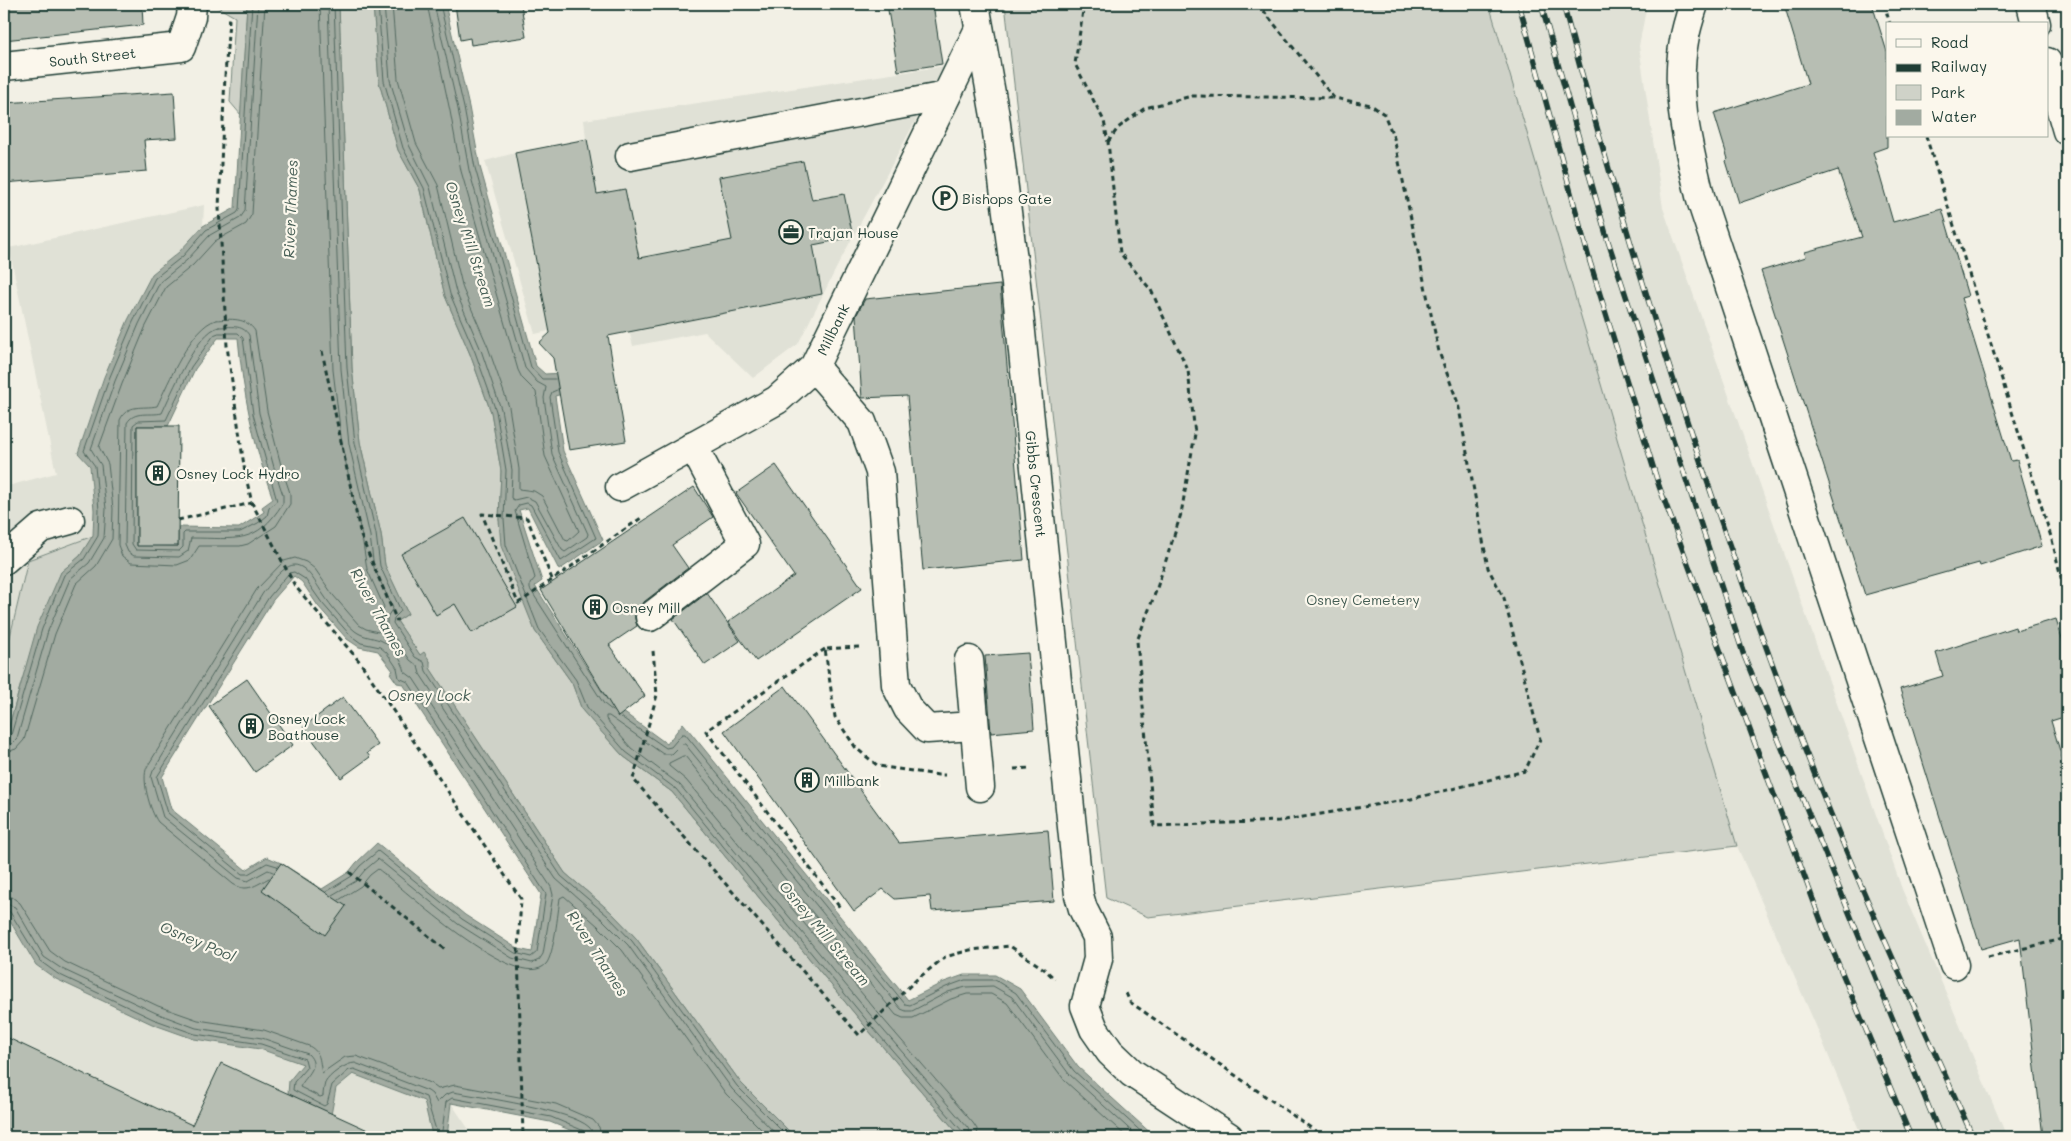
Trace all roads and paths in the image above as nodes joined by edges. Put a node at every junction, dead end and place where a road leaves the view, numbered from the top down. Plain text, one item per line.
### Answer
1 (192, 4) edge
2 (1084, 4) edge
3 (1258, 4) edge
4 (1694, 4) edge
5 (1884, 4) edge
6 (2031, 4) edge
7 (977, 16) edge
8 (229, 20) dead end
9 (1889, 22) edge
10 (2036, 22) edge
11 (2048, 65) edge
12 (4, 66) edge
13 (946, 96) junction
14 (1334, 98) junction
15 (2067, 131) edge
16 (1927, 138) edge
17 (1108, 142) junction
18 (630, 156) dead end
19 (322, 351) dead end
20 (814, 367) junction
21 (693, 446) junction
22 (620, 487) joint
23 (252, 503) junction
24 (70, 520) dead end
25 (178, 520) dead end
26 (4, 560) edge
27 (552, 580) junction
28 (2067, 602) edge
29 (650, 617) joint
30 (397, 621) dead end
31 (825, 650) dead end
32 (969, 660) dead end
33 (974, 726) junction
34 (980, 787) dead end
35 (349, 872) dead end
36 (840, 909) dead end
37 (2067, 938) edge
38 (445, 949) dead end
39 (1954, 965) joint
40 (1122, 986) dead end
41 (1085, 1006) junction
42 (523, 1137) edge
43 (1228, 1137) edge
44 (1324, 1137) edge

1 - 12 street, South Street
2 - 17 path
3 - 14 path
4 - 39 street
5 - 9 path
6 - 10 street
7 - 13 street, Millbank
7 - 41 street, Gibbs Crescent
8 - 23 path
11 - 15 street
13 - 18 street
13 - 20 street, Millbank
14 - 17 path
14 - 17 path
16 - 28 path
19 - 30 path
20 - 21 street
20 - 33 street, Millbank
21 - 22 street
21 - 29 street
22 - 27 path
23 - 25 path
23 - 42 path
24 - 26 street
27 - 27 path
29 - 41 path
31 - 36 path
32 - 33 street
33 - 34 street
35 - 38 path
37 - 39 path
40 - 44 path
41 - 43 street

